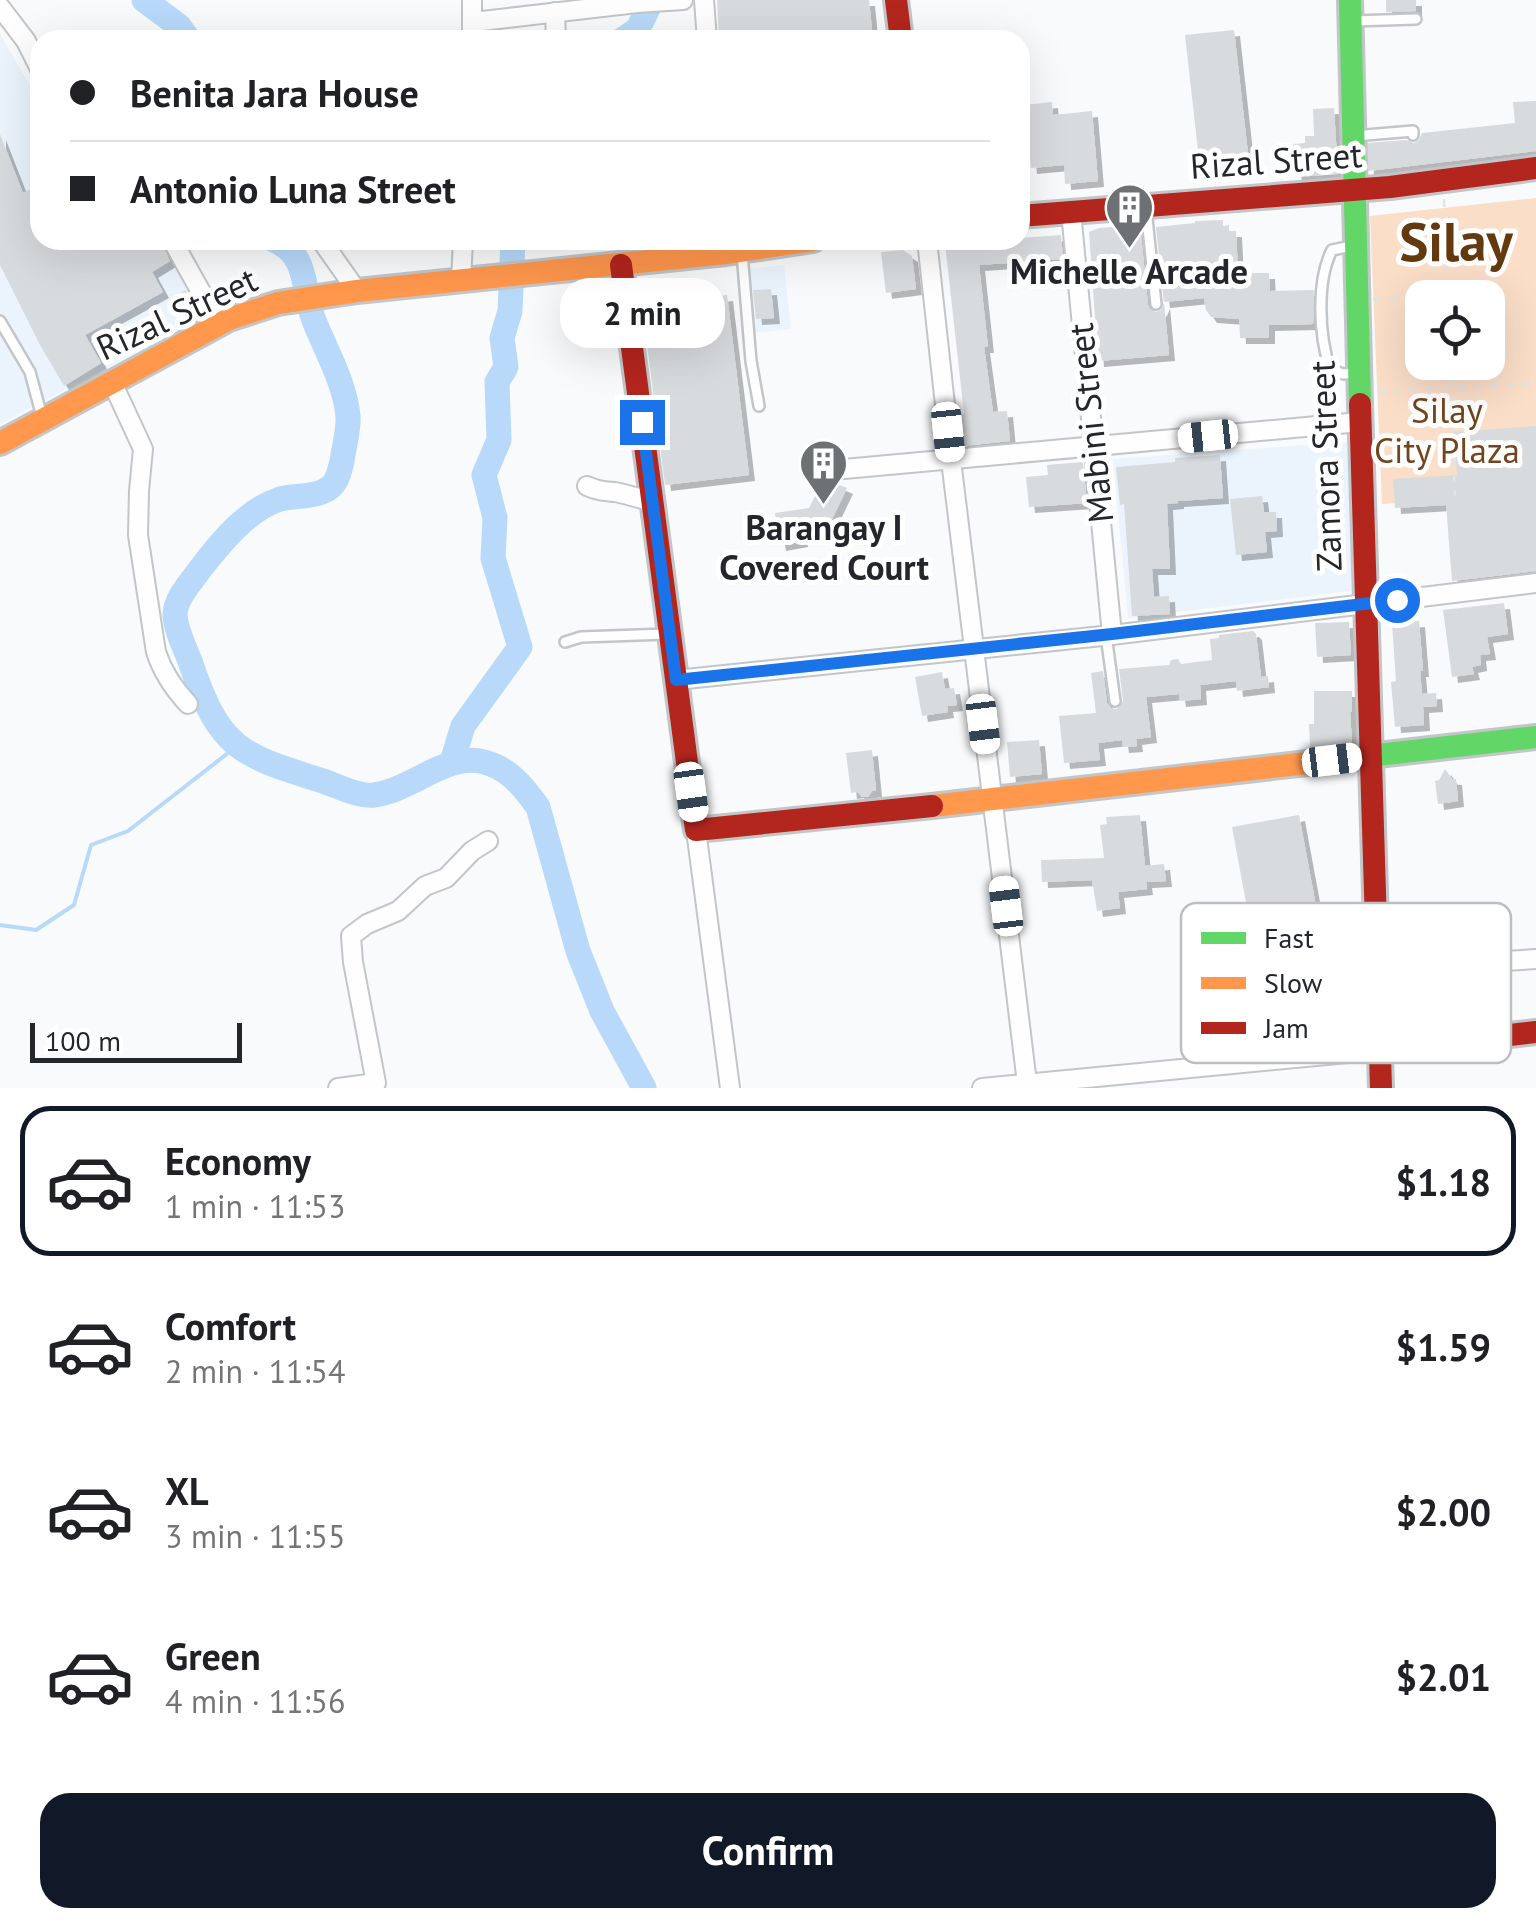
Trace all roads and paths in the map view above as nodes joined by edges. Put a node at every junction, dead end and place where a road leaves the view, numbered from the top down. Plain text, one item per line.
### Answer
1 (472, 0) edge
2 (704, 0) edge
3 (896, 0) edge
4 (674, 1) edge
5 (0, 7) edge
6 (1350, 10) edge
7 (556, 12) junction
8 (1416, 19) dead end
9 (472, 30) edge
10 (476, 30) edge
11 (556, 30) edge
12 (706, 30) edge
13 (900, 30) edge
14 (30, 49) edge
15 (1414, 135) dead end
16 (1352, 136) junction
17 (1536, 168) edge
18 (1444, 181) junction
19 (1353, 190) junction
20 (1146, 206) junction
21 (1071, 212) junction
22 (1030, 215) edge
23 (1354, 246) junction
24 (178, 250) edge
25 (328, 250) edge
26 (462, 250) edge
27 (714, 250) edge
28 (732, 250) edge
29 (929, 250) edge
30 (621, 265) junction
31 (461, 280) junction
32 (1447, 280) edge
33 (357, 291) junction
34 (1405, 298) edge
35 (1356, 299) junction
36 (1156, 304) dead end
37 (0, 320) edge
38 (220, 326) junction
39 (1450, 380) edge
40 (112, 382) junction
41 (1359, 383) junction
42 (1536, 383) edge
43 (1450, 388) junction
44 (758, 406) dead end
45 (43, 420) junction
46 (1360, 422) junction
47 (0, 443) edge
48 (1094, 447) junction
49 (950, 460) junction
50 (833, 470) dead end
51 (588, 486) dead end
52 (1455, 496) dead end
53 (652, 501) junction
54 (1536, 583) edge
55 (1365, 604) junction
56 (670, 634) junction
57 (1109, 635) junction
58 (564, 642) dead end
59 (974, 649) junction
60 (676, 680) junction
61 (1114, 701) dead end
62 (188, 704) dead end
63 (1536, 737) edge
64 (1370, 756) junction
65 (992, 800) junction
66 (696, 830) junction
67 (488, 841) dead end
68 (1374, 903) edge
69 (1536, 960) edge
70 (1511, 961) edge
71 (1536, 1032) edge
72 (1511, 1035) edge
73 (1244, 1063) edge
74 (1380, 1063) edge
75 (1027, 1084) junction
76 (338, 1088) edge
77 (730, 1088) edge
78 (982, 1088) edge
79 (1381, 1088) edge

1 - 9 street
2 - 12 street
3 - 13 street
4 - 7 street
5 - 14 street
6 - 8 lane
6 - 16 street, Zamora Street
7 - 10 street
7 - 11 street
15 - 16 lane
16 - 19 street, Zamora Street
17 - 18 street, Rizal Street
18 - 19 street, Rizal Street
18 - 32 path
19 - 20 street, Rizal Street
19 - 23 street, Zamora Street
20 - 21 street, Rizal Street
20 - 36 lane
21 - 22 street, Rizal Street
21 - 48 street, Mabini Street
23 - 35 street, Zamora Street
23 - 41 lane
24 - 38 street
25 - 33 street
26 - 31 street
27 - 30 street, Rizal Street
28 - 44 lane
29 - 49 street
30 - 31 street, Rizal Street
30 - 53 street
31 - 33 street, Rizal Street
33 - 38 street, Rizal Street
34 - 35 path
35 - 41 street, Zamora Street
37 - 45 lane
38 - 40 street, Rizal Street
39 - 43 path
40 - 45 street, Rizal Street
40 - 62 street
41 - 43 path
41 - 46 street, Zamora Street
42 - 43 path
43 - 52 path
45 - 47 street, Rizal Street
46 - 48 street
46 - 55 street, Zamora Street
48 - 49 street
48 - 57 street, Mabini Street
49 - 50 street
49 - 59 street
51 - 53 street
53 - 56 street
54 - 55 street
55 - 57 street
55 - 64 street, Zamora Street
56 - 58 lane
56 - 60 street
57 - 59 street
57 - 61 lane
59 - 60 street
59 - 65 street
60 - 66 street
63 - 64 street
64 - 65 street
64 - 68 street, Zamora Street
65 - 66 street
65 - 75 street
66 - 77 street
67 - 76 street
69 - 70 street
71 - 72 street
73 - 75 street
74 - 79 street, Zamora Street
75 - 78 street

